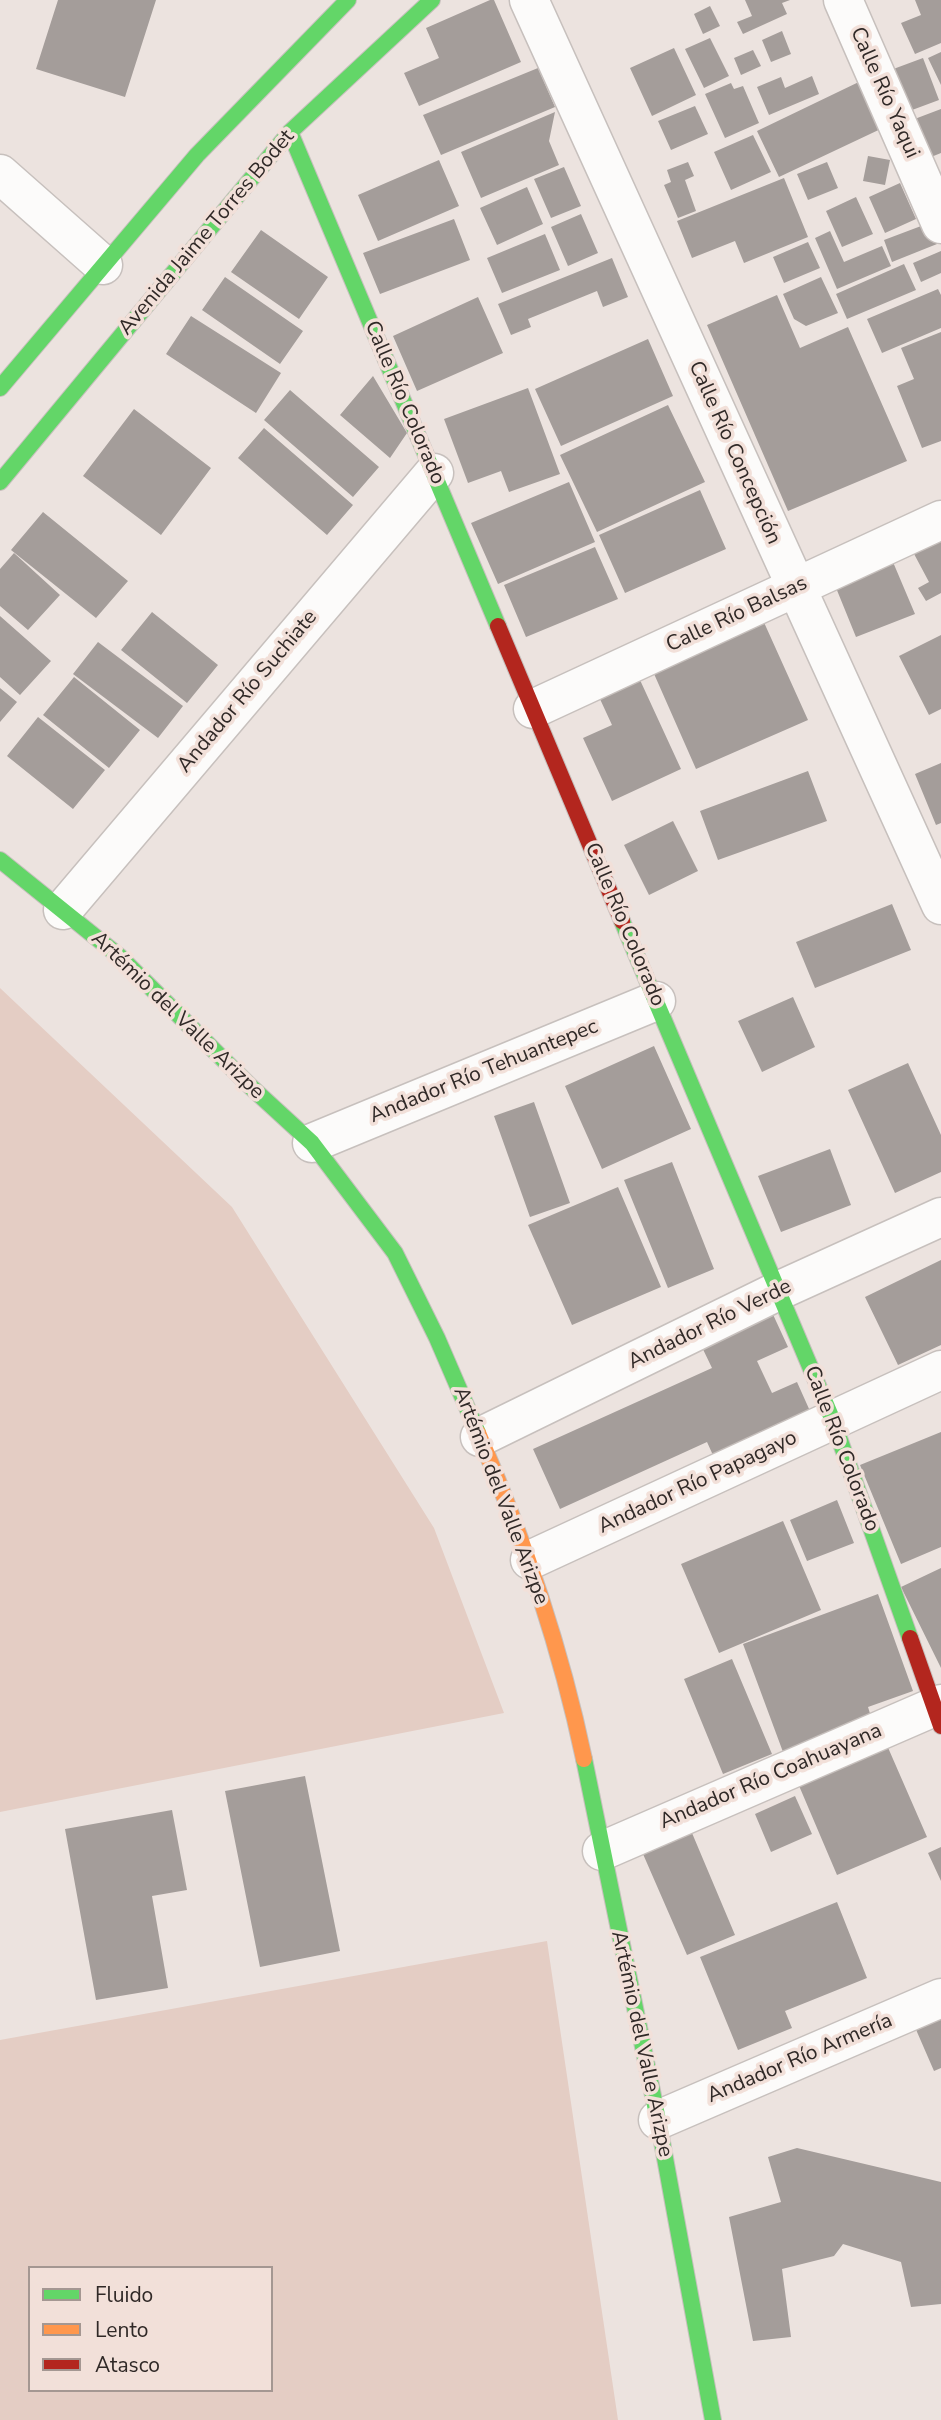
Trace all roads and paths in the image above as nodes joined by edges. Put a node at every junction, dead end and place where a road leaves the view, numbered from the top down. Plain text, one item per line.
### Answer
1 (348, 0) edge
2 (432, 0) edge
3 (529, 0) edge
4 (843, 0) edge
5 (290, 132) junction
6 (0, 174) edge
7 (941, 223) edge
8 (103, 265) junction
9 (0, 388) edge
10 (434, 473) junction
11 (0, 482) edge
12 (941, 520) edge
13 (796, 587) junction
14 (533, 709) junction
15 (0, 860) edge
16 (941, 905) edge
17 (63, 911) junction
18 (656, 1002) junction
19 (312, 1143) junction
20 (941, 1217) edge
21 (778, 1291) junction
22 (941, 1370) edge
23 (832, 1420) junction
24 (480, 1437) junction
25 (530, 1560) junction
26 (939, 1712) edge
27 (602, 1851) junction
28 (941, 1998) edge
29 (658, 2120) junction
30 (713, 2420) edge

1 - 8 street
2 - 5 street, Avenida Jaime Torres Bodet
3 - 13 street, Calle Río Concepción
4 - 7 street, Calle Río Yaqui
5 - 10 street, Calle Río Colorado
5 - 11 street, Avenida Jaime Torres Bodet
6 - 8 street
8 - 9 street
10 - 14 street, Calle Río Colorado
10 - 17 street, Andador Río Suchiate
12 - 13 street, Calle Río Balsas
13 - 14 street, Calle Río Balsas
13 - 16 street, Calle Río Concepción
14 - 18 street, Calle Río Colorado
15 - 17 street, Artémio del Valle Arizpe
17 - 19 street, Artémio del Valle Arizpe
18 - 19 street, Andador Río Tehuantepec
18 - 21 street, Calle Río Colorado
19 - 24 street, Artémio del Valle Arizpe
20 - 21 street, Andador Río Verde
21 - 23 street, Calle Río Colorado
21 - 24 street, Andador Río Verde
22 - 23 street, Andador Río Papagayo
23 - 25 street, Andador Río Papagayo
23 - 26 street, Calle Río Colorado
24 - 25 street, Artémio del Valle Arizpe
25 - 27 street, Artémio del Valle Arizpe
26 - 27 street, Andador Río Coahuayana
27 - 29 street, Artémio del Valle Arizpe
28 - 29 street, Andador Río Armería
29 - 30 street, Artémio del Valle Arizpe

